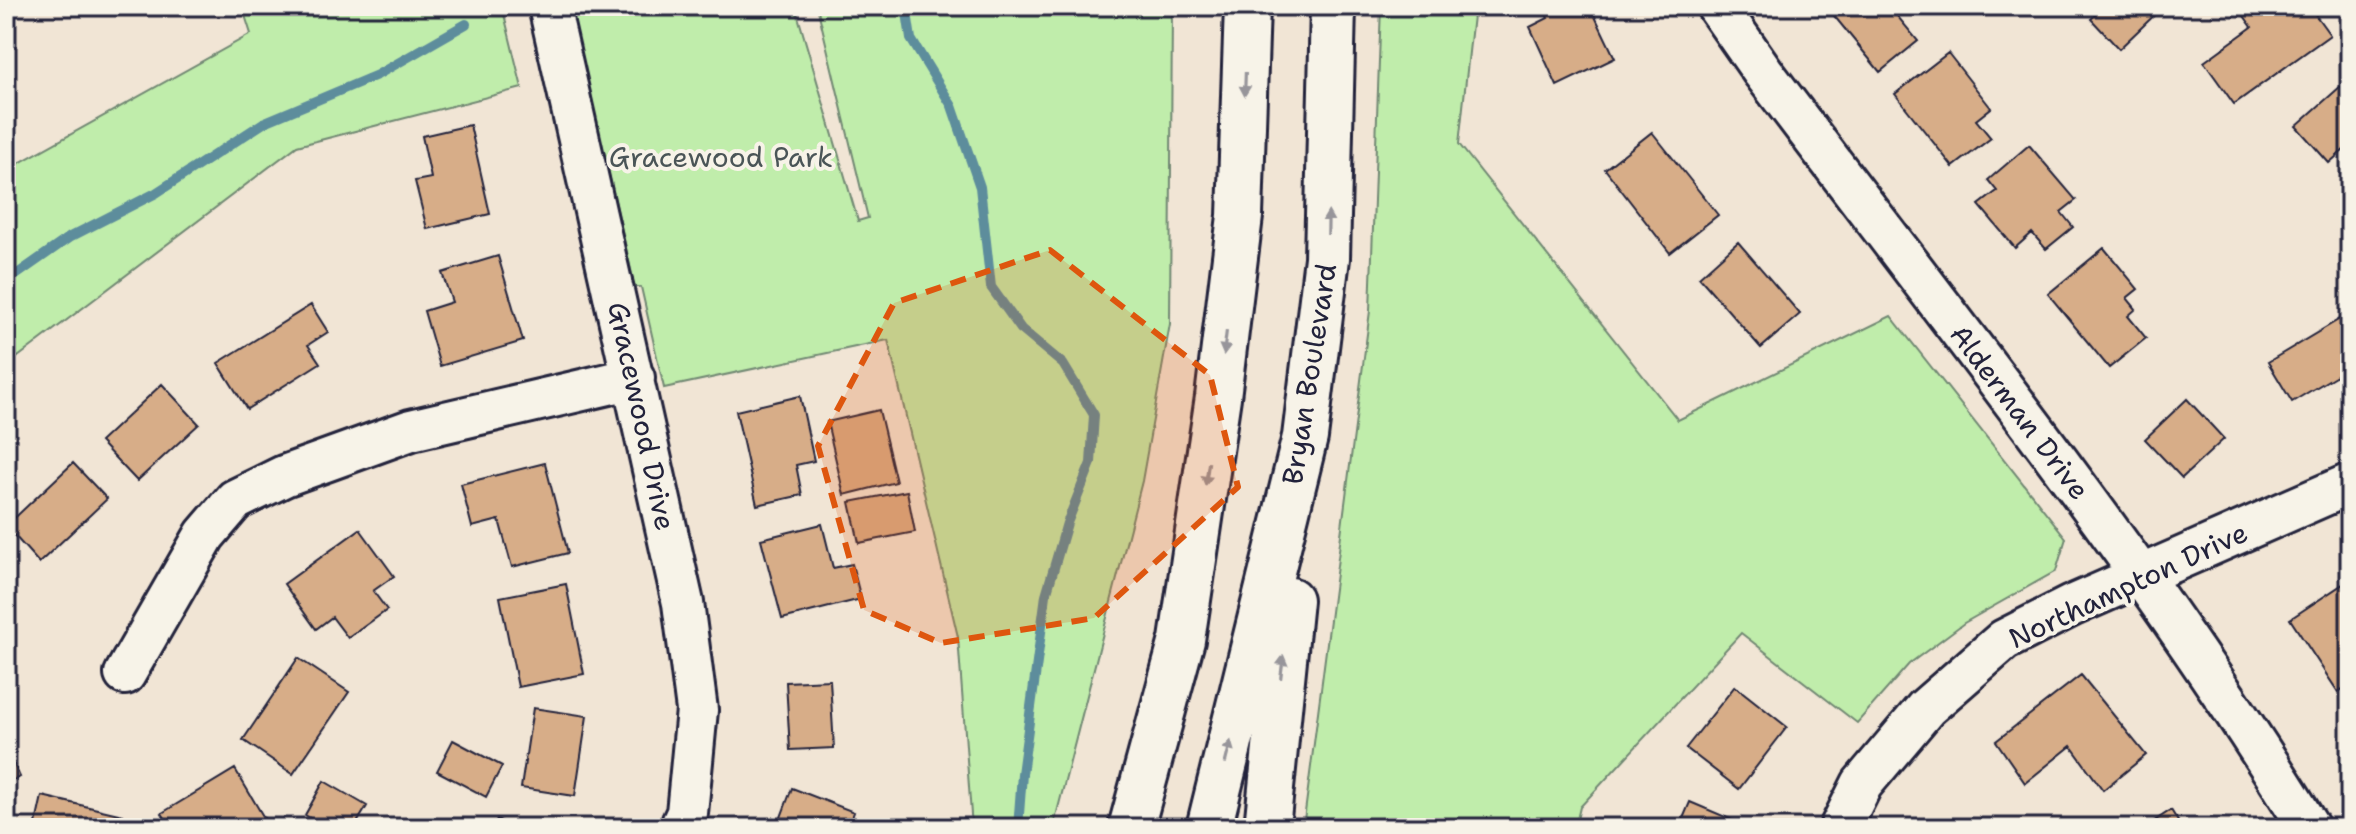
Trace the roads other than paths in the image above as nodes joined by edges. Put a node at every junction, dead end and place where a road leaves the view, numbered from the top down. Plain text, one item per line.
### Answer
1 (549, 6) edge
2 (1247, 6) edge
3 (1333, 6) edge
4 (1717, 6) edge
5 (634, 378) junction
6 (1305, 437) junction
7 (2350, 484) edge
8 (2142, 574) junction
9 (1191, 585) junction
10 (125, 674) dead end
11 (680, 828) edge
12 (1100, 828) edge
13 (1131, 828) edge
14 (1209, 828) edge
15 (1267, 828) edge
16 (1840, 828) edge
17 (2309, 828) edge

1 - 5 street, Gracewood Drive
2 -> 9 highway
6 -> 3 highway, Bryan Boulevard
4 - 8 street, Alderman Drive
5 - 10 street
5 - 11 street, Gracewood Drive
14 -> 6 highway, Bryan Boulevard
15 -> 6 highway
7 - 8 street, Northampton Drive
8 - 16 street, Northampton Drive
8 - 17 street, Alderman Drive
9 - 12 highway
9 - 13 highway

